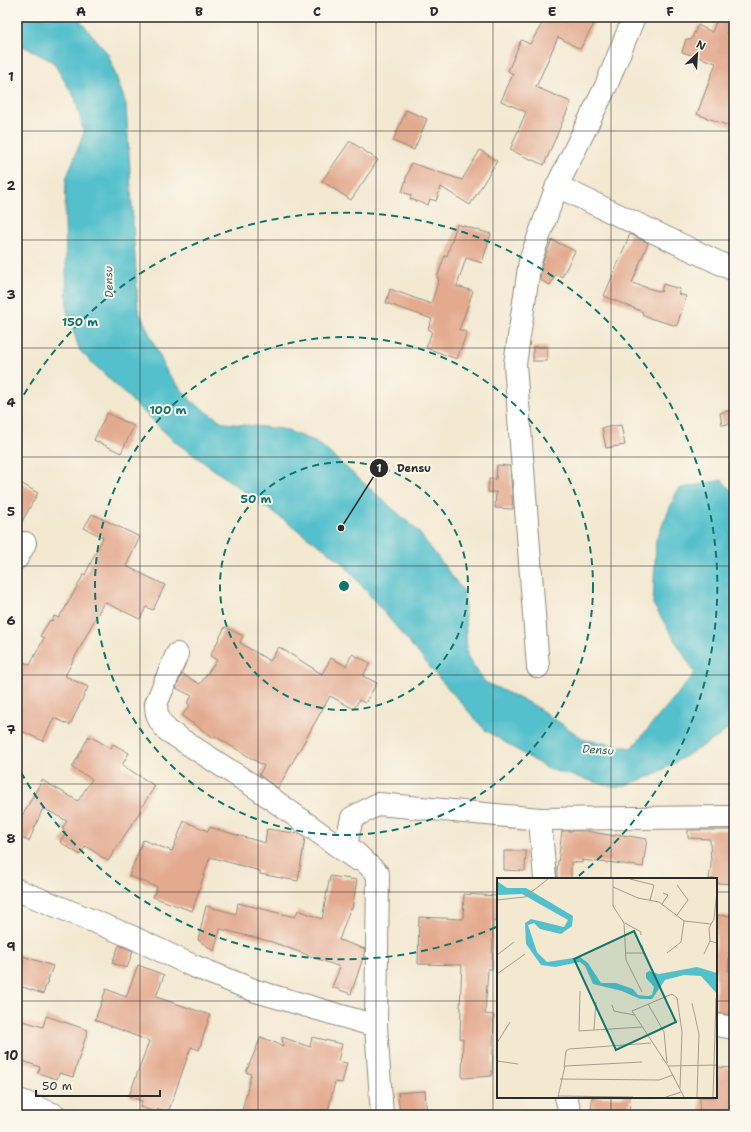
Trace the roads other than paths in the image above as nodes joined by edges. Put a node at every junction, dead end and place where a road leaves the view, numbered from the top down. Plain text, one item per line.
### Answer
1 (634, 17) edge
2 (557, 186) junction
3 (734, 270) edge
4 (177, 654) dead end
5 (538, 668) dead end
6 (734, 816) edge
7 (540, 819) junction
8 (378, 874) junction
9 (545, 878) edge
10 (17, 890) edge
11 (717, 1025) edge
12 (376, 1026) junction
13 (734, 1028) edge
14 (566, 1098) edge
15 (17, 1100) edge
16 (55, 1115) edge
17 (382, 1115) edge
18 (571, 1115) edge

1 - 2 street
2 - 3 street
2 - 5 street
4 - 8 street
6 - 7 street
7 - 8 street
7 - 9 street
8 - 12 street
10 - 12 street
11 - 13 street
12 - 17 street
14 - 18 street
15 - 16 street

